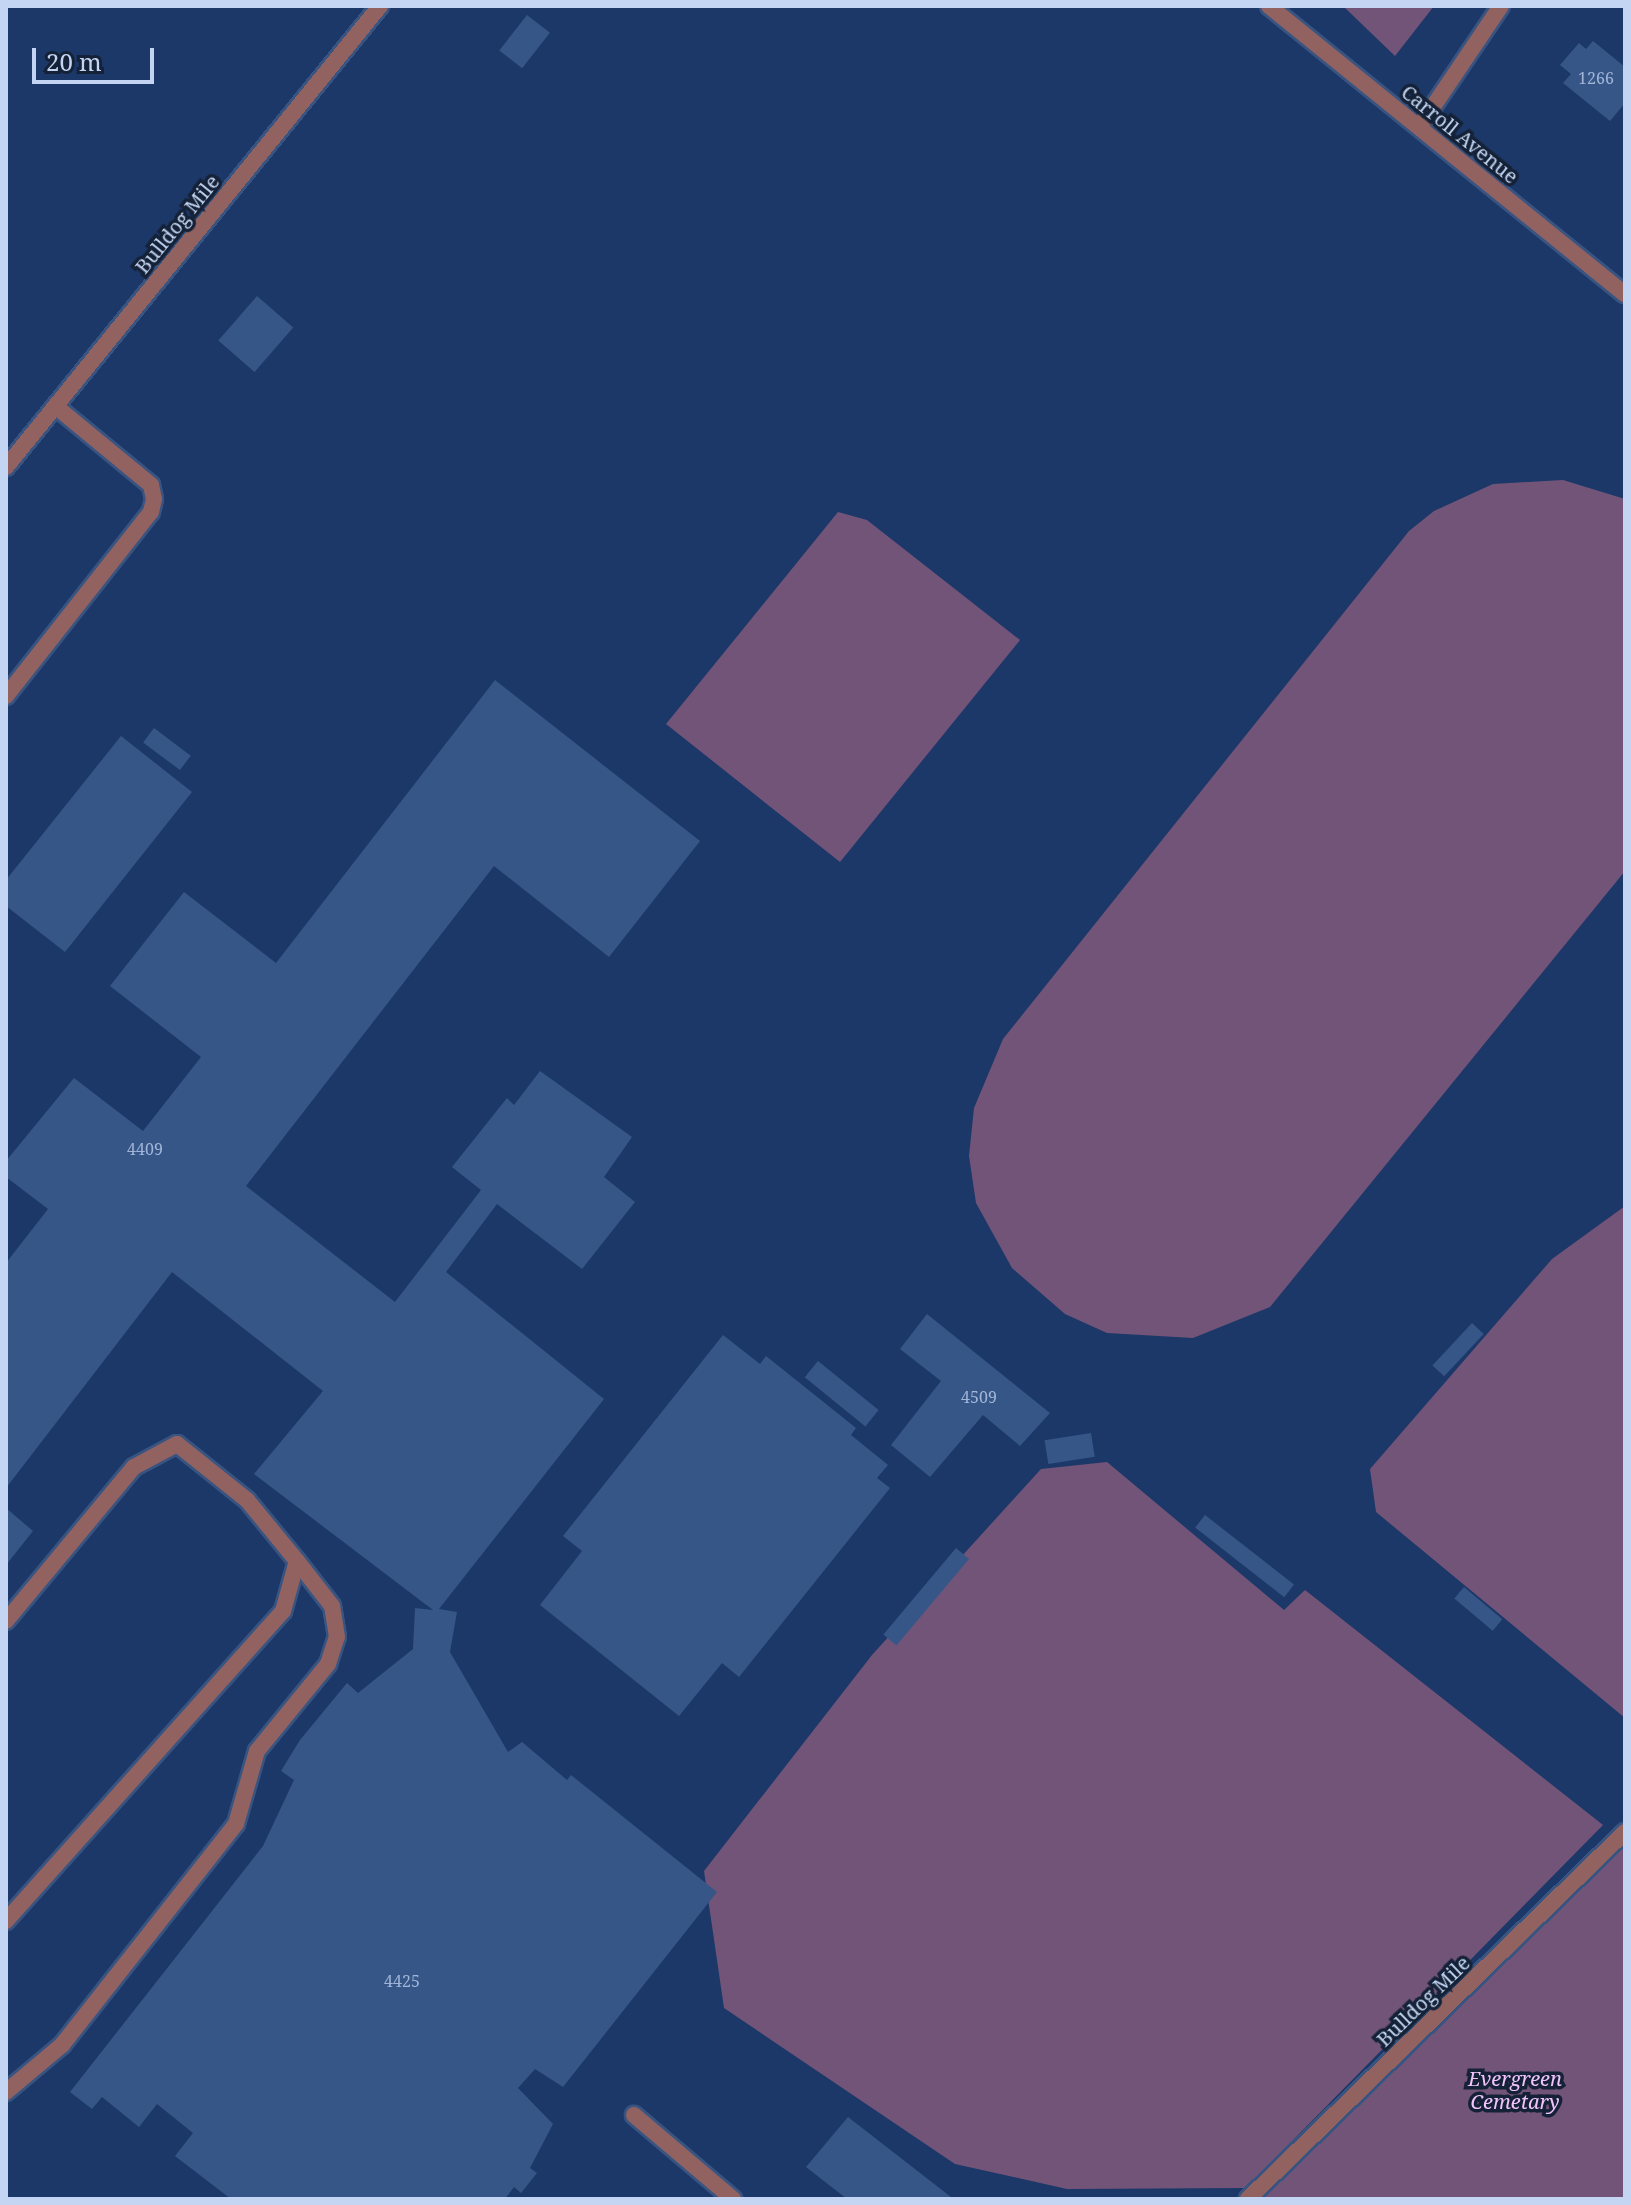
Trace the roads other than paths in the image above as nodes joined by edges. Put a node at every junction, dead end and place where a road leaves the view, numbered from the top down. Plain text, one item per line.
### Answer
1 (380, 6) edge
2 (1269, 6) edge
3 (1501, 6) edge
4 (1420, 126) junction
5 (1625, 294) edge
6 (55, 406) junction
7 (6, 467) edge
8 (6, 696) edge
9 (297, 1561) junction
10 (6, 1621) edge
11 (1625, 1832) edge
12 (6, 1921) edge
13 (6, 2092) edge
14 (634, 2115) dead end
15 (733, 2199) edge
16 (1248, 2199) edge

1 - 6 street, Bulldog Mile
2 - 4 street, Carroll Avenue
3 - 4 street
4 - 5 street, Carroll Avenue
6 - 7 street, Bulldog Mile
6 - 8 street
9 - 10 street
9 - 12 street
9 - 13 street
11 - 16 street, Bulldog Mile
14 - 15 street

